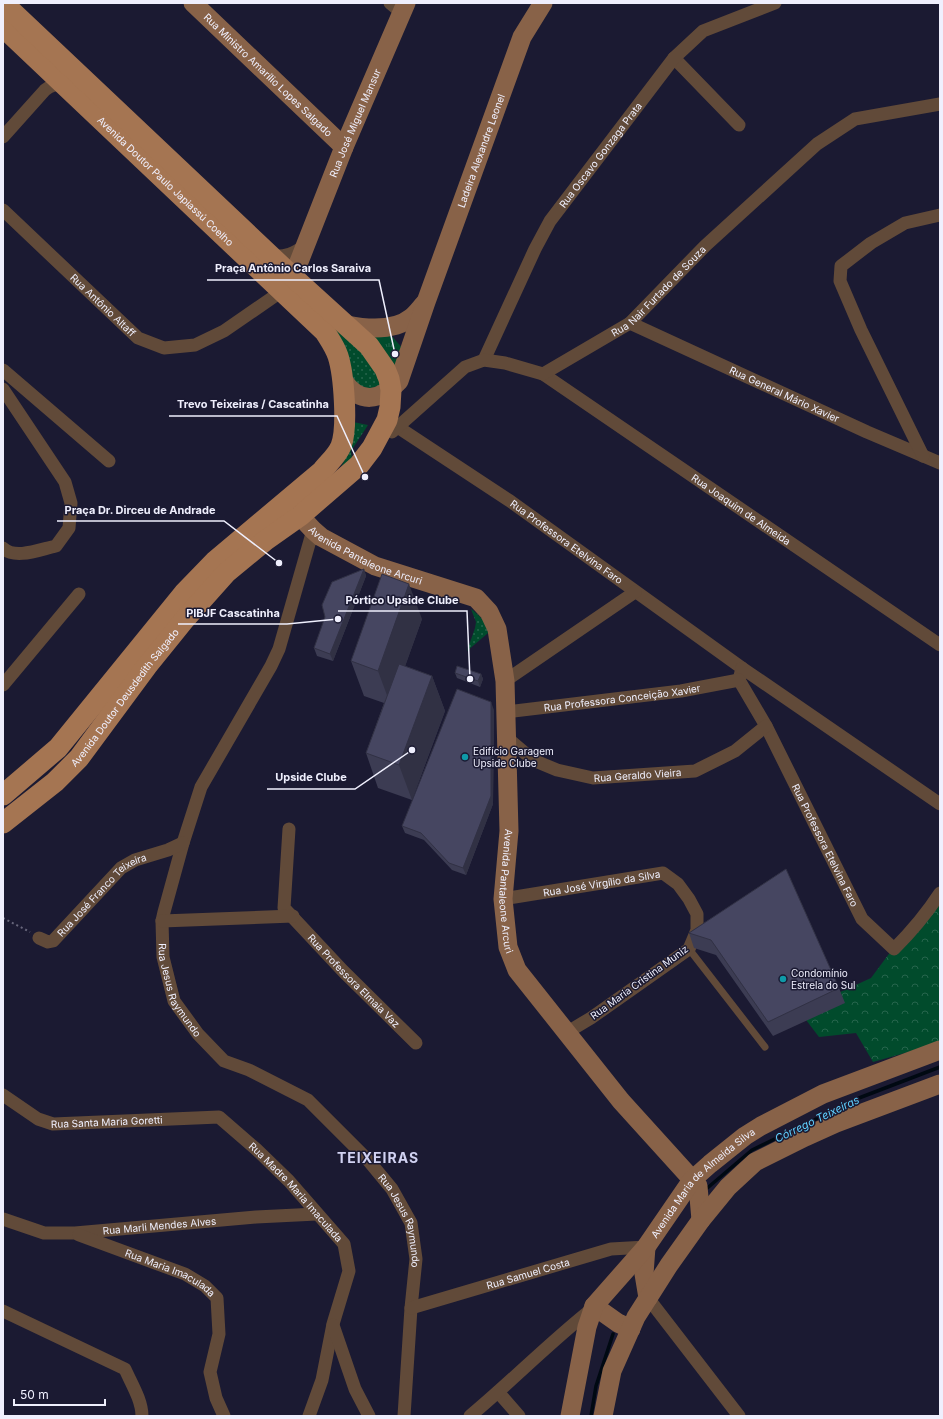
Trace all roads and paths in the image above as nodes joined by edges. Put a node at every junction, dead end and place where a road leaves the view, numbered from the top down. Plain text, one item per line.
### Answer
1 (3, 3) edge
2 (193, 3) edge
3 (543, 3) edge
4 (775, 3) edge
5 (399, 6) edge
6 (3, 27) edge
7 (674, 58) junction
8 (52, 82) junction
9 (940, 104) edge
10 (739, 125) dead end
11 (3, 137) edge
12 (344, 147) junction
13 (3, 210) edge
14 (940, 214) edge
15 (306, 244) junction
16 (272, 256) junction
17 (288, 284) junction
18 (426, 302) junction
19 (630, 323) junction
20 (347, 325) junction
21 (484, 360) junction
22 (3, 370) edge
23 (543, 374) junction
24 (343, 387) junction
25 (3, 389) edge
26 (391, 390) junction
27 (393, 424) junction
28 (344, 429) joint
29 (923, 456) junction
30 (109, 461) dead end
31 (940, 463) edge
32 (307, 523) junction
33 (3, 548) edge
34 (635, 592) junction
35 (79, 594) dead end
36 (940, 645) edge
37 (740, 674) junction
38 (505, 681) junction
39 (3, 685) edge
40 (506, 712) junction
41 (766, 726) junction
42 (506, 737) junction
43 (3, 795) edge
44 (940, 804) edge
45 (3, 823) edge
46 (289, 829) dead end
47 (183, 843) junction
48 (940, 893) edge
49 (503, 899) junction
50 (689, 899) joint
51 (293, 916) junction
52 (3, 918) edge
53 (162, 921) junction
54 (39, 938) joint
55 (689, 949) junction
56 (566, 1033) junction
57 (416, 1043) dead end
58 (765, 1047) dead end
59 (940, 1050) edge
60 (940, 1084) edge
61 (3, 1095) edge
62 (219, 1117) joint
63 (692, 1180) junction
64 (317, 1214) junction
65 (3, 1219) edge
66 (701, 1220) junction
67 (75, 1234) junction
68 (646, 1247) junction
69 (648, 1298) junction
70 (594, 1306) junction
71 (411, 1308) junction
72 (3, 1311) edge
73 (333, 1324) junction
74 (631, 1329) junction
75 (498, 1392) junction
76 (142, 1416) edge
77 (224, 1416) edge
78 (309, 1416) edge
79 (368, 1416) edge
80 (404, 1416) edge
81 (470, 1416) edge
82 (519, 1416) edge
83 (570, 1416) edge
84 (603, 1416) edge
85 (739, 1416) edge

1 - 16 main road, Avenida Doutor Paulo Japiassú Coelho
2 - 12 street, Rua Ministro Amarílio Lopes Salgado
3 - 18 street, Ladeira Alexandre Leonel
4 - 7 street, Rua Oscavo Gonzaga Prata
5 - 12 street, Rua José Miguel Mansur
6 - 8 main road, Avenida Doutor Paulo Japiassú Coelho
7 - 10 street
7 - 21 street, Rua Oscavo Gonzaga Prata
8 - 11 street
8 - 17 main road, Avenida Doutor Paulo Japiassú Coelho
9 - 19 street, Rua Nair Furtado de Souza
12 - 15 street, Rua José Miguel Mansur
13 - 17 street, Rua Antônio Altaff
14 - 29 street
15 - 16 street
15 - 17 street, Rua José Miguel Mansur
16 - 17 main road, Avenida Doutor Paulo Japiassú Coelho
17 - 20 main road, Avenida Doutor Paulo Japiassú Coelho
17 - 24 main road, Avenida Doutor Paulo Japiassú Coelho
18 - 20 street, Ladeira Alexandre Leonel
18 - 26 street, Ladeira Alexandre Leonel
19 - 23 street, Rua Nair Furtado de Souza
19 - 29 street, Rua General Mário Xavier
20 - 26 main road, Avenida Doutor Paulo Japiassú Coelho
21 - 23 street
21 - 27 street
22 - 30 street
23 - 36 street, Rua Joaquim de Almeida
24 - 26 street
24 - 28 main road, Avenida Doutor Paulo Japiassú Coelho
24 - 32 main road
25 - 33 street
26 - 27 main road, Avenida Doutor Deusdedith Salgado
27 - 32 main road, Avenida Doutor Deusdedith Salgado
27 - 34 street, Rua Professora Etelvina Faro
28 - 43 main road, Avenida Doutor Deusdedith Salgado
29 - 31 street, Rua General Mário Xavier
32 - 38 street, Avenida Pantaleone Arcuri
32 - 45 main road, Avenida Doutor Deusdedith Salgado
32 - 47 street, Rua Jesus Raymundo
34 - 37 street, Rua Professora Etelvina Faro
34 - 38 street
35 - 39 street
37 - 40 street, Rua Professora Conceição Xavier
37 - 41 street, Rua Professora Etelvina Faro
37 - 44 street, Rua Professora Etelvina Faro
38 - 40 street, Avenida Pantaleone Arcuri
40 - 42 street, Avenida Pantaleone Arcuri
41 - 42 street, Rua Geraldo Vieira
41 - 48 street, Rua Professora Etelvina Faro
42 - 49 street, Avenida Pantaleone Arcuri
46 - 51 street, Rua Professora Elmaia Vaz
47 - 53 street, Rua Jesus Raymundo
47 - 54 street, Rua José Franco Teixeira
49 - 50 street, Rua José Virgílio da Silva
49 - 56 street, Avenida Pantaleone Arcuri
50 - 55 street, Rua Maria Cristina Muniz
51 - 53 street
51 - 57 street, Rua Professora Elmaia Vaz
52 - 54 path
53 - 71 street, Rua Jesus Raymundo
55 - 56 street, Rua Maria Cristina Muniz
55 - 58 lane
56 - 63 street, Avenida Pantaleone Arcuri
59 - 63 street, Avenida Maria de Almeida Silva
60 - 66 street, Avenida Maria de Almeida Silva
61 - 62 street, Rua Santa Maria Goretti
62 - 64 street, Rua Madre Maria Imaculada
63 - 66 street
63 - 68 street, Avenida Maria de Almeida Silva
64 - 67 street, Rua Marli Mendes Alves
64 - 73 street, Rua Madre Maria Imaculada
65 - 67 street, Rua Marli Mendes Alves
66 - 69 street, Avenida Maria de Almeida Silva
67 - 77 street, Rua Maria Imaculada
68 - 69 street
68 - 70 street, Avenida Maria de Almeida Silva
68 - 71 street, Rua Samuel Costa
69 - 74 street, Avenida Maria de Almeida Silva
69 - 85 street
70 - 74 street
70 - 75 street
70 - 83 street, Avenida Maria de Almeida Silva
71 - 80 street, Rua Jesus Raymundo
72 - 76 street
73 - 78 street, Rua Madre Maria Imaculada
73 - 79 street
74 - 84 street, Avenida Maria de Almeida Silva
75 - 81 street
75 - 82 street

